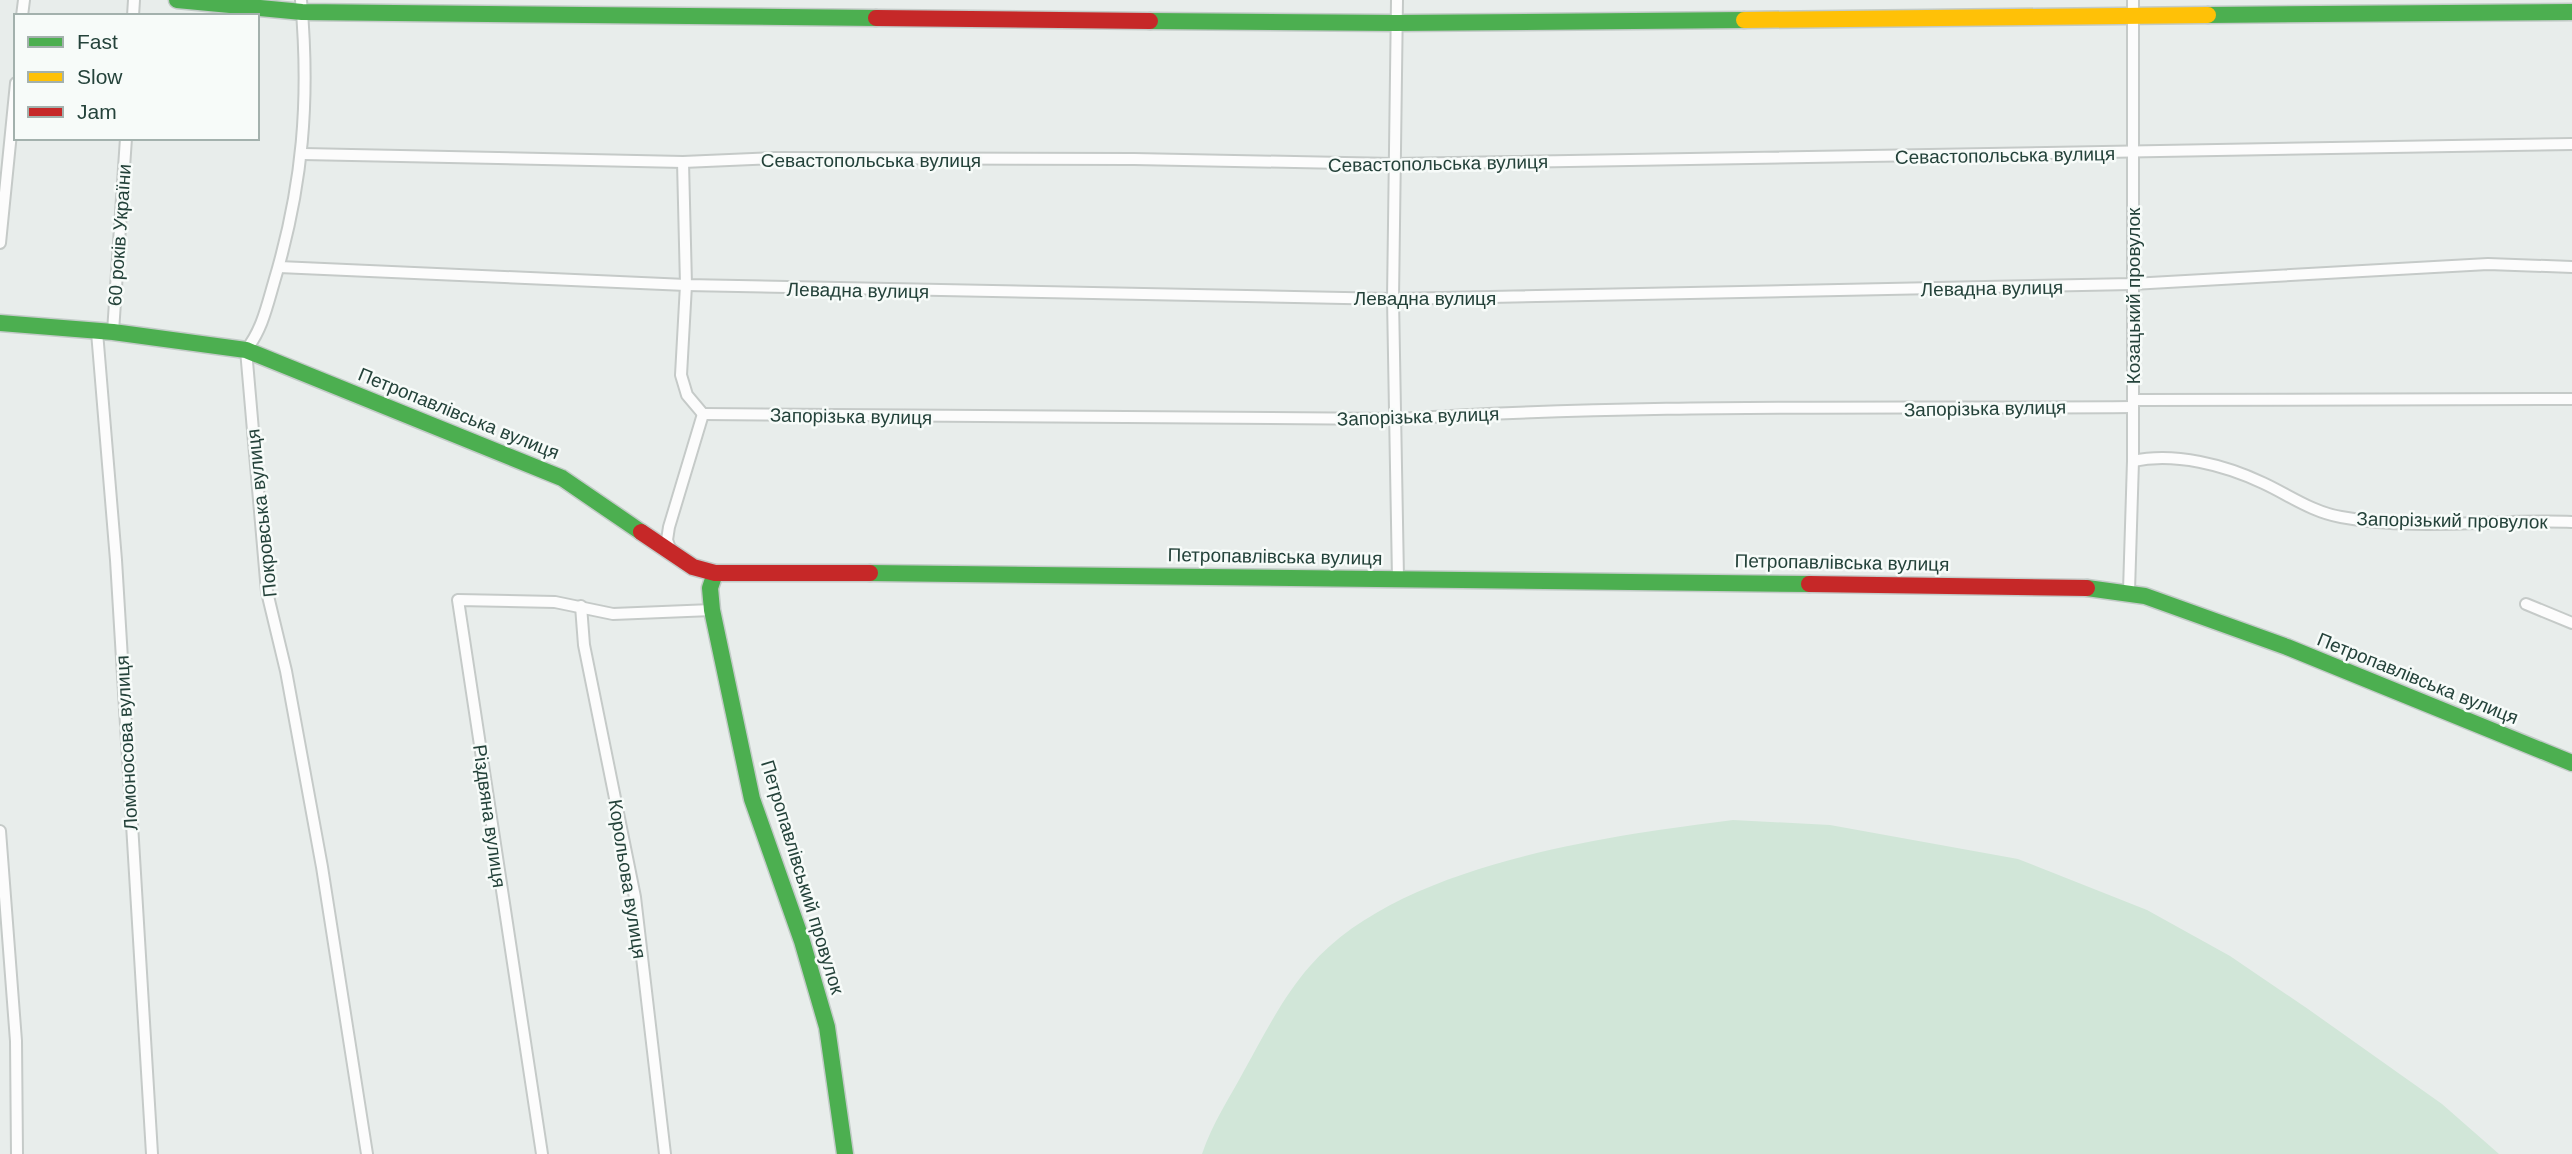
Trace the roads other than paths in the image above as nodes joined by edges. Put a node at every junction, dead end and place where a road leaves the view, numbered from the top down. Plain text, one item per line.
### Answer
1 (177, 0) edge
2 (1397, 0) edge
3 (302, 6) edge
4 (2133, 7) edge
5 (2572, 12) edge
6 (1396, 23) junction
7 (14, 103) edge
8 (126, 140) edge
9 (2572, 144) edge
10 (2132, 153) junction
11 (303, 154) junction
12 (683, 162) junction
13 (1394, 164) junction
14 (0, 243) edge
15 (279, 267) junction
16 (2572, 267) edge
17 (2132, 284) junction
18 (686, 285) junction
19 (1393, 299) junction
20 (0, 323) edge
21 (105, 332) junction
22 (246, 350) junction
23 (2572, 400) edge
24 (2134, 403) junction
25 (703, 414) junction
26 (1398, 419) junction
27 (2133, 461) junction
28 (2572, 523) edge
29 (673, 554) junction
30 (715, 573) junction
31 (1398, 578) junction
32 (2129, 591) junction
33 (2526, 604) dead end
34 (581, 606) junction
35 (712, 610) junction
36 (2572, 622) edge
37 (2572, 763) edge
38 (0, 831) edge
39 (17, 1154) edge
40 (152, 1154) edge
41 (367, 1154) edge
42 (542, 1154) edge
43 (665, 1154) edge
44 (845, 1154) edge

1 - 3 street
2 - 6 street
3 - 6 street
3 - 11 street
4 - 5 street
4 - 6 street
4 - 10 street, Козацький провулок
6 - 13 street
7 - 14 street
8 - 21 street, 60 років України
9 - 10 street, Севастопольська вулиця
10 - 13 street, Севастопольська вулиця
10 - 17 street, Козацький провулок
11 - 12 street, Севастопольська вулиця
11 - 15 street
12 - 13 street, Севастопольська вулиця
12 - 18 street
13 - 19 street
15 - 18 street, Левадна вулиця
15 - 22 street
16 - 17 street, Левадна вулиця
17 - 19 street, Левадна вулиця
17 - 24 street, Козацький провулок
18 - 19 street, Левадна вулиця
18 - 25 street
19 - 26 street
20 - 21 street, Петропавлівська вулиця
21 - 22 street, Петропавлівська вулиця
21 - 40 street, Ломоносова вулиця
22 - 29 street, Петропавлівська вулиця
22 - 41 street, Покровська вулиця
23 - 24 street, Запорізька вулиця
24 - 26 street, Запорізька вулиця
24 - 27 street, Козацький провулок
25 - 26 street, Запорізька вулиця
25 - 29 street
26 - 31 street
27 - 28 street, Запорізький провулок
27 - 32 street, Козацький провулок
29 - 30 street, Петропавлівська вулиця
30 - 31 street, Петропавлівська вулиця
30 - 35 street, Петропавлівський провулок
31 - 32 street, Петропавлівська вулиця
32 - 37 street, Петропавлівська вулиця
33 - 36 street
34 - 35 street
34 - 42 street, Різдвяна вулиця
34 - 43 street, Корольова вулиця
35 - 44 street, Петропавлівський провулок
38 - 39 street

